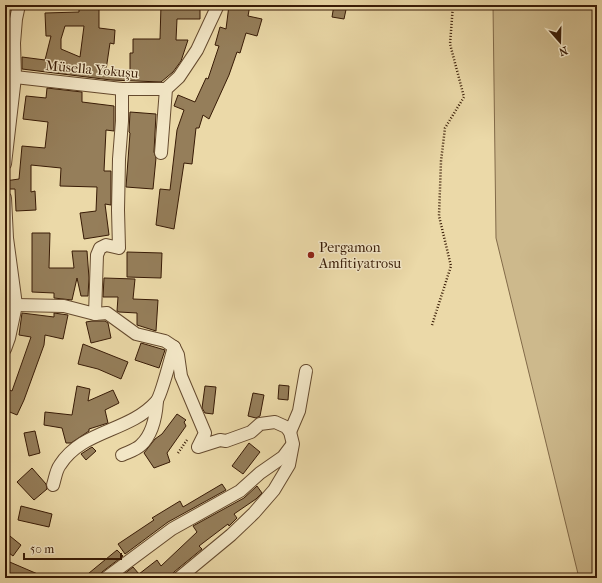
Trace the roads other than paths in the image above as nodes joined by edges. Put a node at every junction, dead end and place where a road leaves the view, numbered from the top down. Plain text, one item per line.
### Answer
1 (19, 5) edge
2 (218, 5) edge
3 (10, 43) edge
4 (15, 77) junction
5 (122, 89) junction
6 (166, 89) junction
7 (161, 153) dead end
8 (5, 164) edge
9 (5, 198) edge
10 (16, 305) junction
11 (95, 314) junction
12 (174, 347) junction
13 (5, 349) edge
14 (306, 371) dead end
15 (158, 401) junction
16 (290, 432) junction
17 (293, 444) junction
18 (122, 455) dead end
19 (54, 485) dead end
20 (106, 578) edge
21 (179, 578) edge

1 - 3 street
2 - 6 street
3 - 4 street
4 - 5 street, Müsella Yokuşu
4 - 8 street
5 - 6 street, Müsella Yokuşu
5 - 11 street
6 - 7 street
9 - 10 street
10 - 11 street
10 - 13 street
11 - 12 street
12 - 15 street
12 - 16 street
14 - 16 street
15 - 18 street
15 - 19 street
16 - 17 street
17 - 20 street
17 - 21 street

